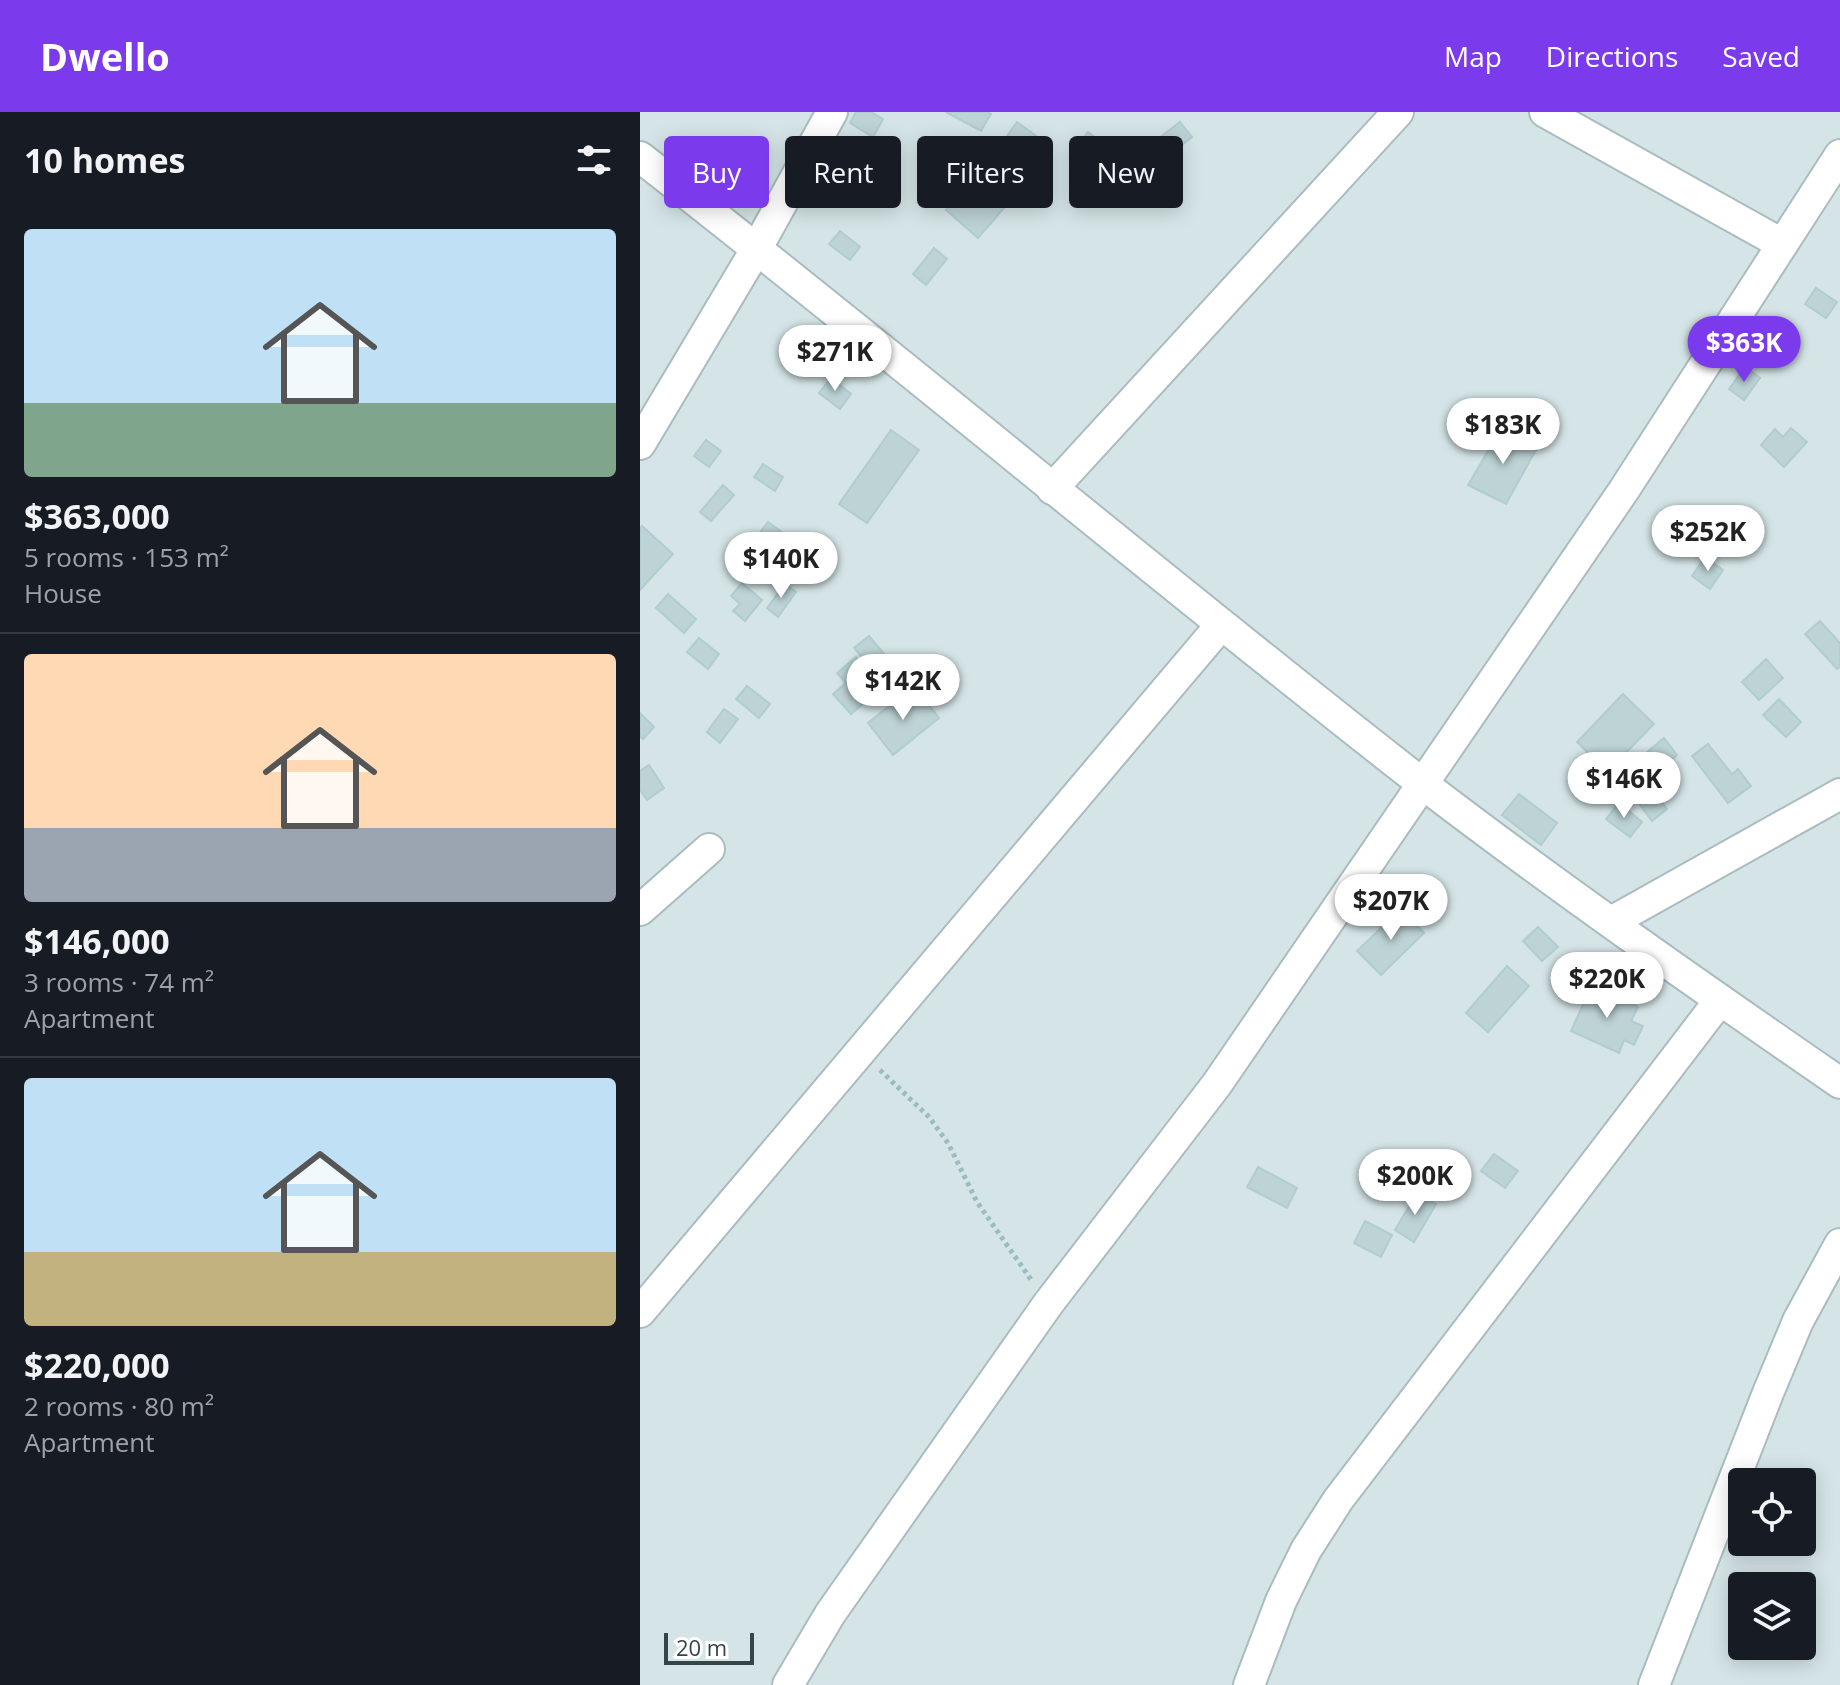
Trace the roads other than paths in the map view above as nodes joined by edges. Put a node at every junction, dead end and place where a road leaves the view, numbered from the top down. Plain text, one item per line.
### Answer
1 (832, 112) edge
2 (1398, 112) edge
3 (1545, 112) edge
4 (1840, 155) edge
5 (640, 157) edge
6 (1782, 244) junction
7 (757, 248) junction
8 (640, 444) edge
9 (1052, 489) junction
10 (1221, 625) junction
11 (1423, 784) junction
12 (1840, 794) edge
13 (709, 849) dead end
14 (640, 910) edge
15 (1611, 922) junction
16 (1720, 1000) junction
17 (1840, 1083) edge
18 (1840, 1244) edge
19 (640, 1312) edge
20 (788, 1685) edge
21 (1249, 1685) edge
22 (1654, 1685) edge

1 - 7 street
2 - 9 street
3 - 6 street
4 - 6 street
5 - 7 street
6 - 11 street
7 - 8 street
7 - 9 street
9 - 10 street
10 - 11 street
10 - 19 street
11 - 15 street
11 - 20 street
12 - 15 street
13 - 14 street
15 - 16 street
16 - 17 street
16 - 21 street
18 - 22 street

